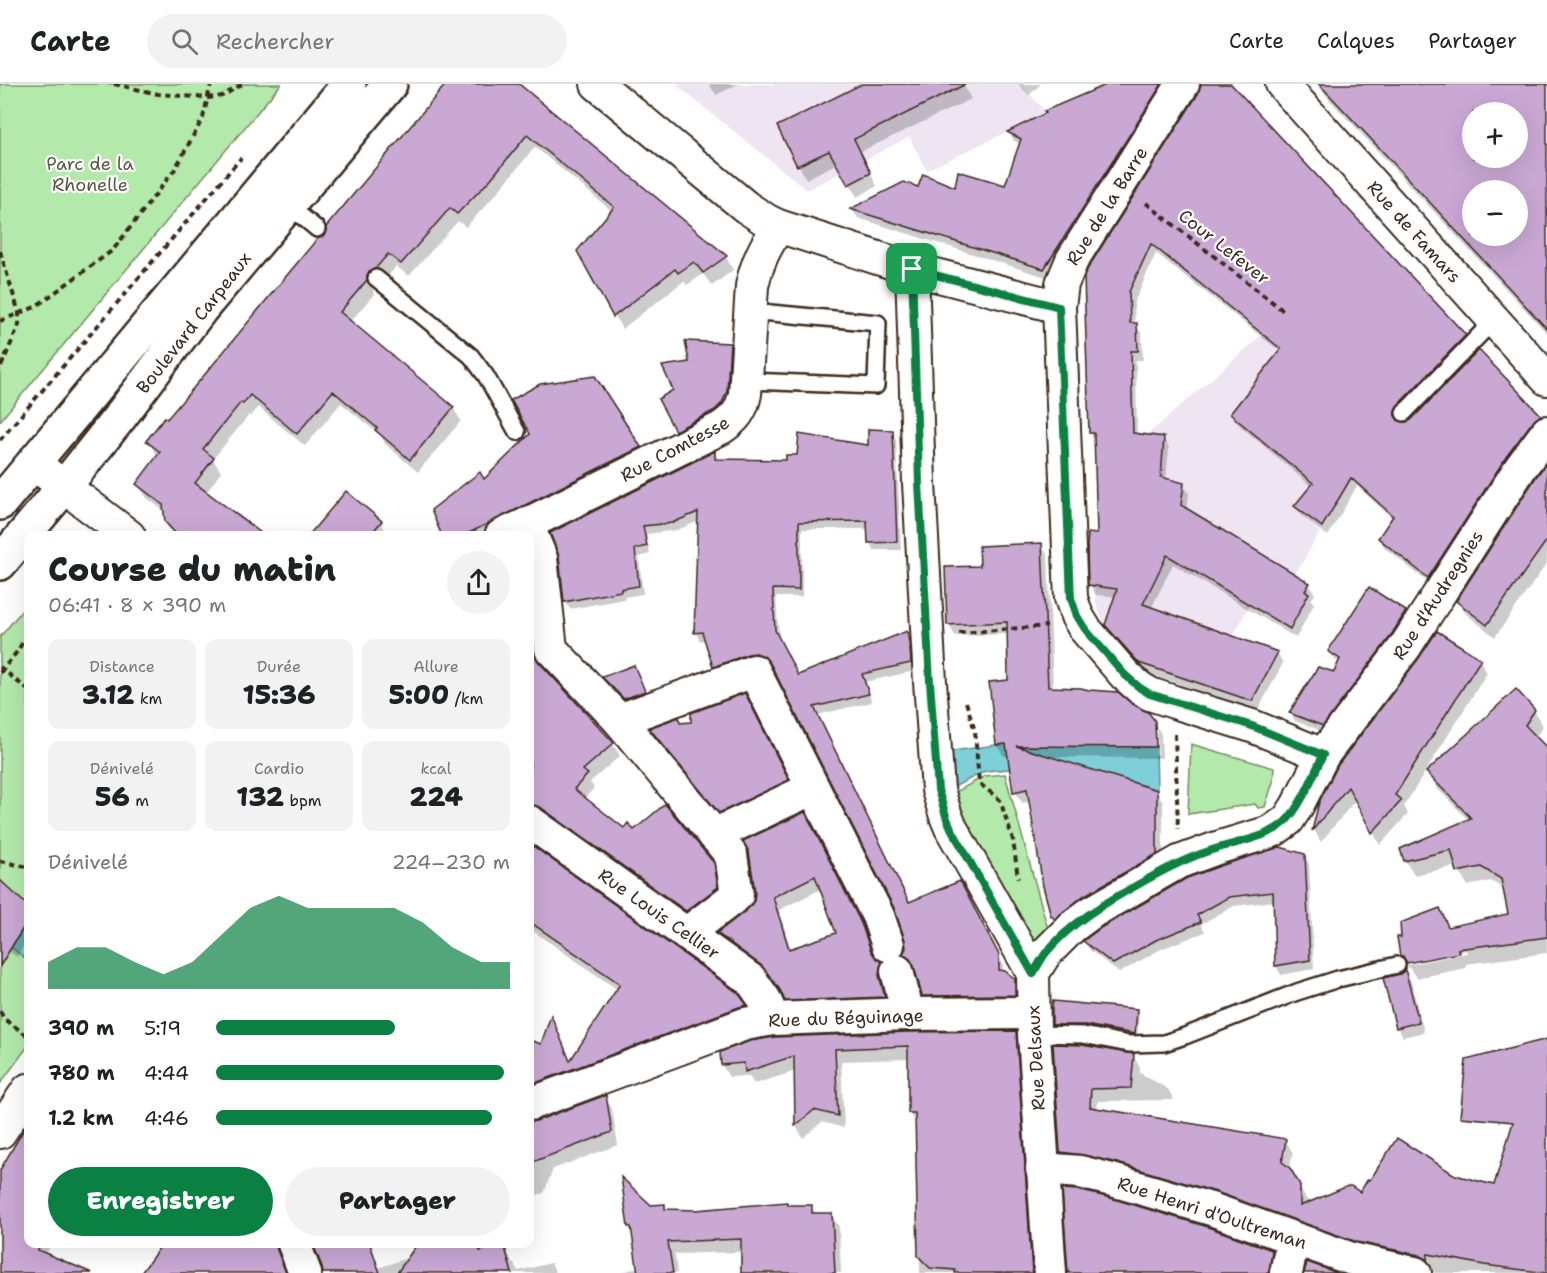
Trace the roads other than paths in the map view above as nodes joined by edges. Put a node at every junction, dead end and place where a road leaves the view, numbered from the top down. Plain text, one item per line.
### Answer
1 (349, 84) edge
2 (390, 84) edge
3 (597, 84) edge
4 (1184, 84) edge
5 (1282, 84) edge
6 (288, 205) junction
7 (778, 226) junction
8 (317, 229) dead end
9 (912, 269) junction
10 (376, 278) dead end
11 (1059, 307) junction
12 (750, 311) junction
13 (1494, 320) junction
14 (1547, 379) edge
15 (746, 381) junction
16 (1404, 413) dead end
17 (517, 432) dead end
18 (1547, 432) edge
19 (33, 464) junction
20 (64, 487) junction
21 (0, 503) edge
22 (514, 530) edge
23 (27, 531) edge
24 (122, 531) edge
25 (24, 534) edge
26 (534, 551) edge
27 (0, 563) edge
28 (619, 720) junction
29 (1323, 755) junction
30 (813, 788) junction
31 (534, 825) edge
32 (714, 835) junction
33 (686, 934) junction
34 (1396, 965) dead end
35 (1033, 974) junction
36 (908, 1014) junction
37 (773, 1019) junction
38 (1033, 1024) junction
39 (24, 1096) edge
40 (534, 1103) edge
41 (0, 1132) edge
42 (1042, 1168) junction
43 (1293, 1239) junction
44 (296, 1248) edge
45 (305, 1273) edge
46 (1050, 1273) edge
47 (1286, 1273) edge
48 (1415, 1273) edge

1 - 19 main road, Boulevard Carpeaux
2 - 6 main road, Boulevard Carpeaux
3 - 7 street
4 - 11 street, Rue de la Barre
5 - 13 street, Rue de Famars
6 - 8 lane
6 - 20 main road, Boulevard Carpeaux
7 - 9 street
7 - 12 street, Rue Comtesse
9 - 11 street
9 - 35 street
10 - 17 lane
11 - 29 street, Rue de la Barre
12 - 15 street, Rue Comtesse
12 - 15 lane
13 - 14 street, Rue de Famars
13 - 16 lane
15 - 22 street, Rue Comtesse
18 - 29 street, Rue d'Audregnies
19 - 20 street
19 - 21 main road, Boulevard Carpeaux
20 - 23 main road, Boulevard Carpeaux
20 - 24 street
25 - 27 main road, Boulevard Carpeaux
26 - 28 street
28 - 30 street
28 - 32 street
29 - 35 street, Rue d'Audregnies
30 - 32 street
30 - 36 street
31 - 33 street, Rue Louis Cellier
32 - 33 street
33 - 37 street, Rue Louis Cellier
34 - 38 lane
35 - 38 street, Rue Delsaux
36 - 37 street, Rue du Béguinage
36 - 38 street, Rue du Béguinage
37 - 40 street, Rue du Béguinage
38 - 42 street, Rue Delsaux
39 - 41 street
42 - 43 street, Rue Henri d'Oultreman
42 - 46 street, Rue Delsaux
43 - 47 street
43 - 48 street, Rue Henri d'Oultreman
44 - 45 street

